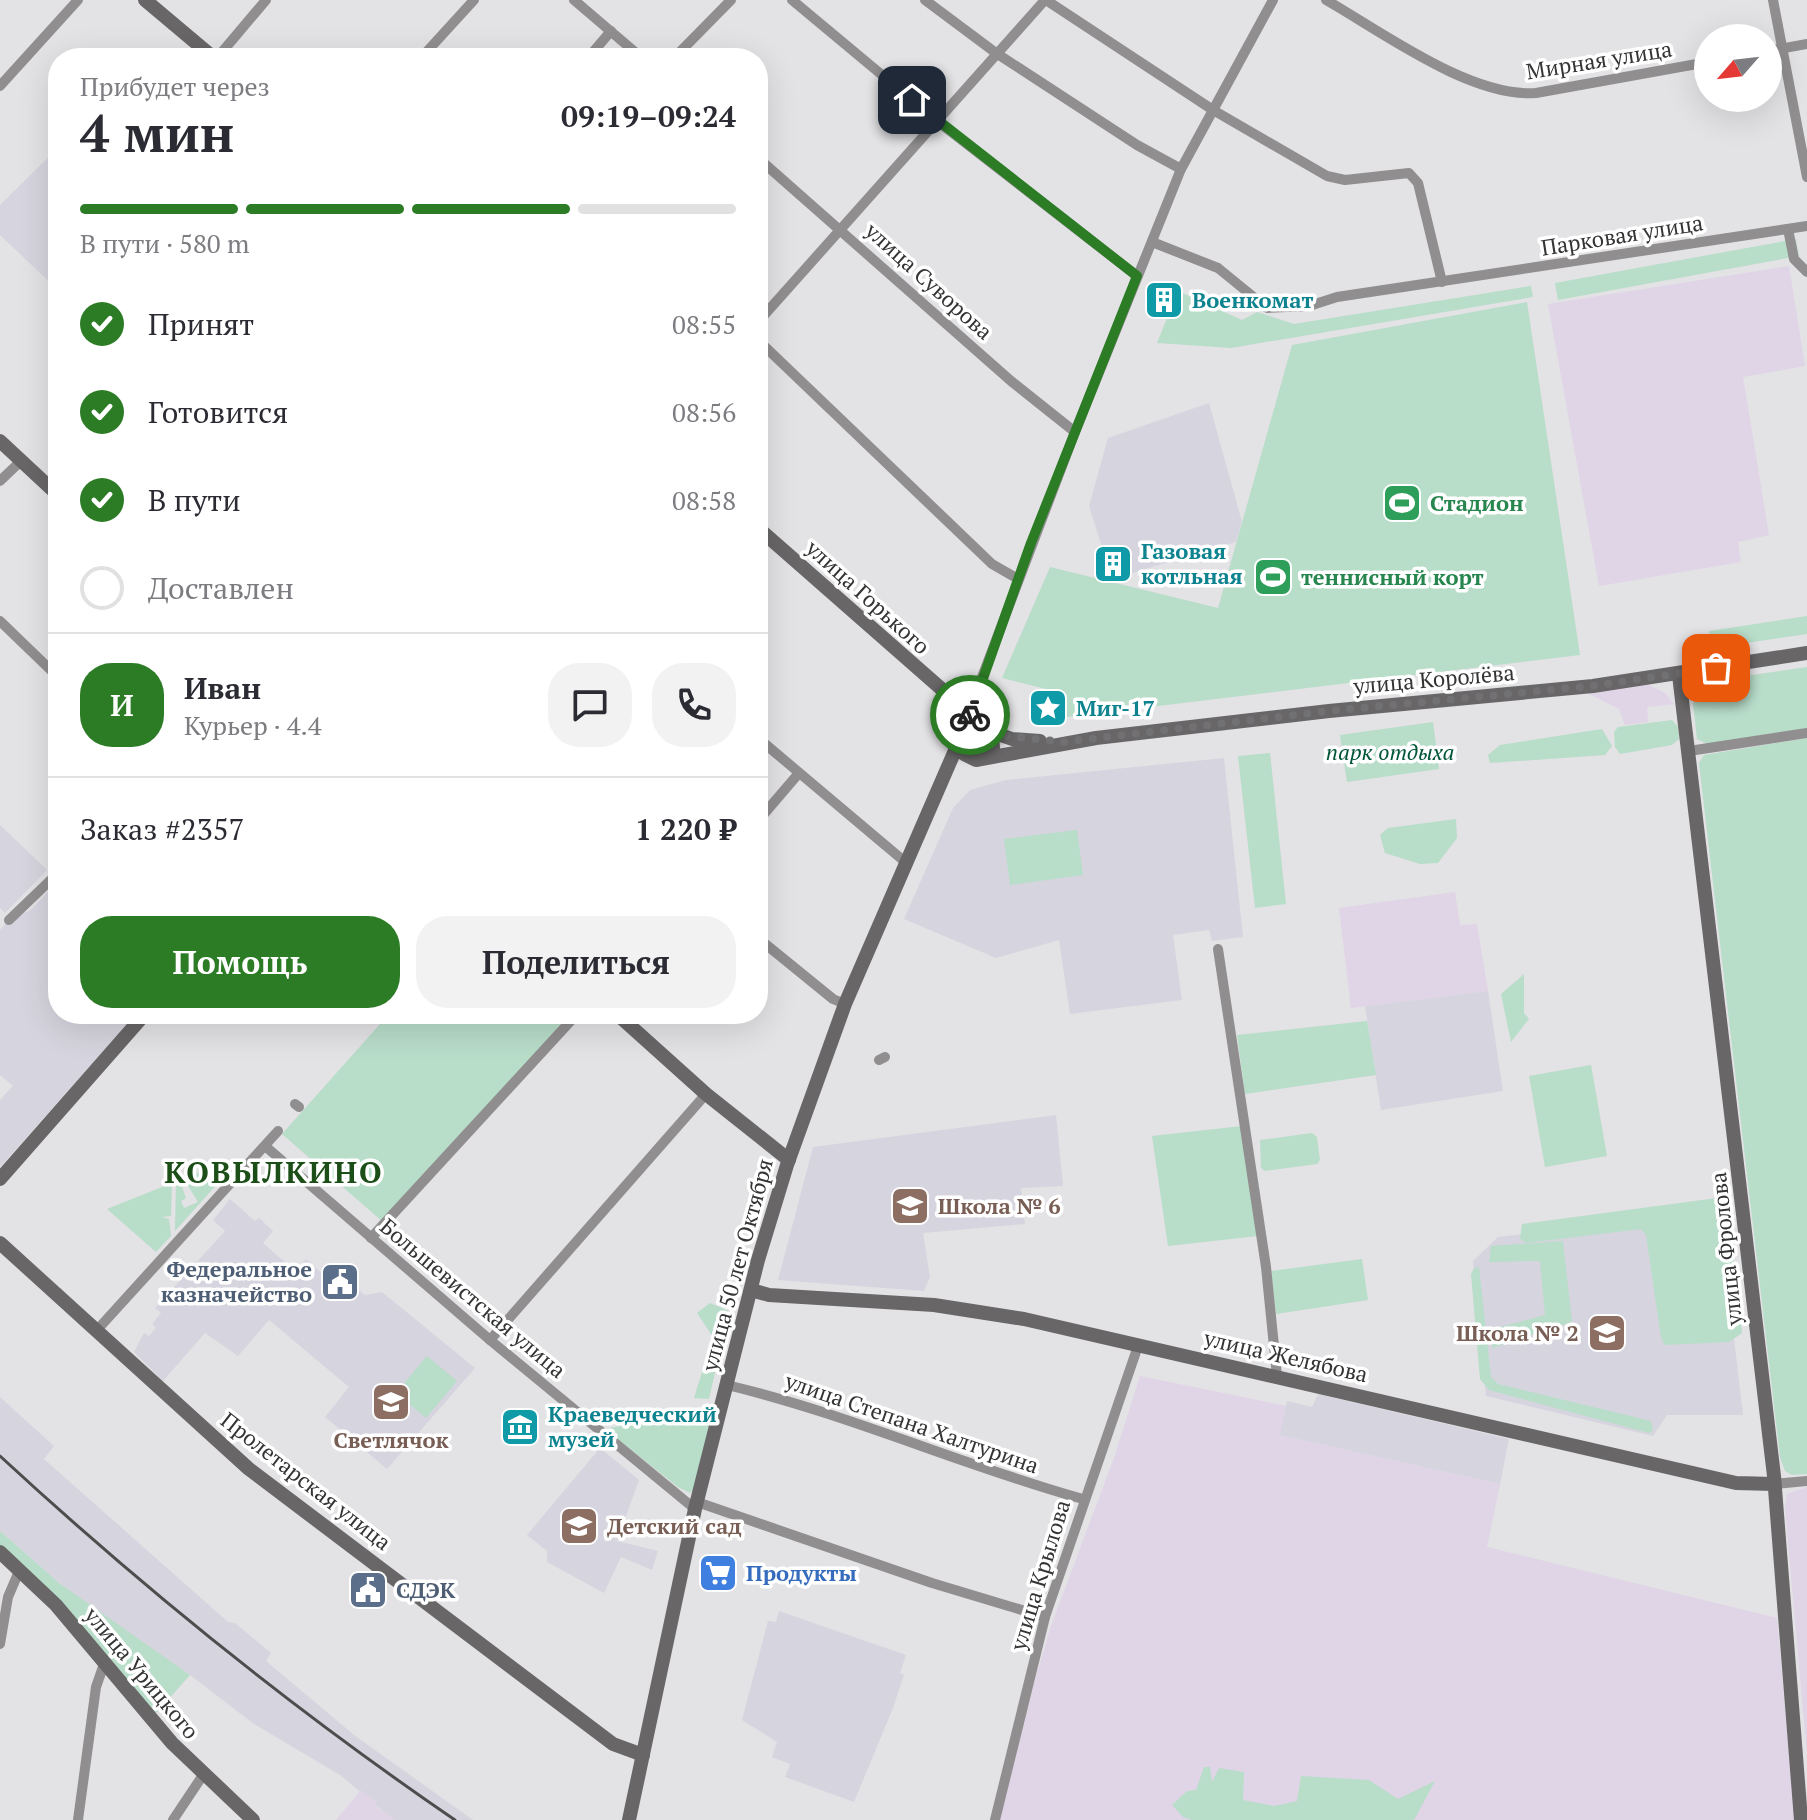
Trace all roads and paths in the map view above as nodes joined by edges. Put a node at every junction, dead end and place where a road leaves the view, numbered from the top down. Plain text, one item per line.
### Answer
1 (78, 0) edge
2 (145, 0) edge
3 (266, 0) edge
4 (474, 0) edge
5 (574, 0) edge
6 (731, 0) edge
7 (792, 0) edge
8 (925, 0) edge
9 (1046, 0) edge
10 (1273, 0) edge
11 (1326, 0) edge
12 (1773, 0) edge
13 (1778, 24) edge
14 (611, 31) junction
15 (1807, 44) edge
16 (203, 48) edge
17 (224, 48) edge
18 (430, 48) edge
19 (597, 48) edge
20 (631, 48) edge
21 (684, 48) edge
22 (1782, 48) joint
23 (996, 53) junction
24 (1694, 65) edge
25 (0, 86) edge
26 (1213, 110) junction
27 (936, 120) junction
28 (768, 167) edge
29 (1181, 169) junction
30 (1807, 177) edge
31 (1807, 226) edge
32 (841, 229) junction
33 (1788, 229) junction
34 (1152, 242) junction
35 (1807, 272) edge
36 (1137, 276) junction
37 (1442, 282) junction
38 (768, 311) edge
39 (768, 350) edge
40 (1075, 432) junction
41 (0, 441) edge
42 (21, 461) junction
43 (0, 481) edge
44 (48, 486) edge
45 (768, 537) edge
46 (1018, 579) junction
47 (0, 621) edge
48 (1807, 653) edge
49 (48, 667) edge
50 (1679, 675) junction
51 (949, 699) junction
52 (968, 714) junction
53 (988, 729) junction
54 (1807, 733) edge
55 (961, 737) junction
56 (1064, 742) junction
57 (768, 747) edge
58 (1689, 751) junction
59 (980, 759) junction
60 (799, 773) junction
61 (937, 788) junction
62 (768, 809) edge
63 (904, 861) junction
64 (48, 883) edge
65 (9, 920) dead end
66 (768, 946) edge
67 (1218, 949) dead end
68 (845, 1004) junction
69 (136, 1024) edge
70 (568, 1024) edge
71 (628, 1024) edge
72 (706, 1094) junction
73 (278, 1131) dead end
74 (265, 1146) junction
75 (789, 1160) junction
76 (0, 1179) edge
77 (371, 1238) junction
78 (0, 1243) edge
79 (751, 1290) junction
80 (97, 1330) junction
81 (490, 1340) junction
82 (1138, 1346) junction
83 (1277, 1376) junction
84 (727, 1385) junction
85 (1807, 1481) edge
86 (1774, 1484) junction
87 (1083, 1499) junction
88 (696, 1505) junction
89 (0, 1552) edge
90 (20, 1569) junction
91 (1045, 1617) junction
92 (0, 1644) edge
93 (104, 1664) junction
94 (643, 1755) junction
95 (203, 1775) junction
96 (78, 1820) edge
97 (173, 1820) edge
98 (253, 1820) edge
99 (629, 1820) edge
100 (995, 1820) edge
101 (1801, 1820) edge

1 - 25 street
2 - 16 street
3 - 17 street
4 - 18 street
5 - 14 street
6 - 21 street
7 - 27 street
8 - 23 street
9 - 23 street
9 - 26 street
10 - 26 street
11 - 24 street, Мирная улица
12 - 13 street
14 - 19 street
14 - 20 street
15 - 22 street
22 - 30 street
23 - 27 street
23 - 29 street
26 - 29 street
26 - 37 street
27 - 32 street
27 - 36 street
28 - 32 street, улица Суворова
29 - 34 street
31 - 33 street, Парковая улица
32 - 38 street
32 - 40 street, улица Суворова
33 - 35 street
33 - 37 street, Парковая улица
34 - 36 street
34 - 37 street, Парковая улица
36 - 40 street
39 - 46 street
40 - 46 street
41 - 42 street
42 - 43 street
42 - 44 street
45 - 51 street, улица Горького
46 - 52 street
47 - 49 street
48 - 50 street, улица Королёва
50 - 56 street, улица Королёва
50 - 58 street, улица Фролова
51 - 52 street, улица Горького
51 - 55 street, улица Горького
52 - 53 street, улица Горького
53 - 55 street
53 - 56 street, улица Королёва
53 - 59 street
54 - 58 street
55 - 59 street
55 - 61 street, улица 50 лет Октября
56 - 59 street, улица Королёва
57 - 60 street
58 - 86 street, улица Фролова
59 - 61 street, улица 50 лет Октября
60 - 62 street
60 - 63 street
61 - 63 street, улица 50 лет Октября
63 - 68 street, улица 50 лет Октября
64 - 65 street
66 - 68 street
67 - 83 street
68 - 75 street, улица 50 лет Октября
69 - 76 street
70 - 77 street
71 - 72 street
72 - 75 street
72 - 81 street
73 - 74 street
74 - 77 street, Большевистская улица
74 - 80 street
75 - 79 street, улица 50 лет Октября
77 - 81 street, Большевистская улица
78 - 80 street, Пролетарская улица
79 - 82 street, улица Желябова
79 - 84 street, улица 50 лет Октября
80 - 94 street, Пролетарская улица
81 - 88 street, Большевистская улица
82 - 83 street, улица Желябова
82 - 87 street, улица Крылова
83 - 86 street, улица Желябова
84 - 87 street, улица Степана Халтурина
84 - 88 street, улица 50 лет Октября
85 - 86 street, улица Желябова
86 - 101 street, улица Фролова
87 - 91 street, улица Крылова
88 - 91 street, Большевистская улица
88 - 94 street, улица 50 лет Октября
89 - 90 street, улица Урицкого
90 - 92 street
90 - 93 street, улица Урицкого
91 - 100 street, улица Крылова
93 - 95 street, улица Урицкого
93 - 96 street
94 - 99 street, улица 50 лет Октября
95 - 97 street
95 - 98 street, улица Урицкого

